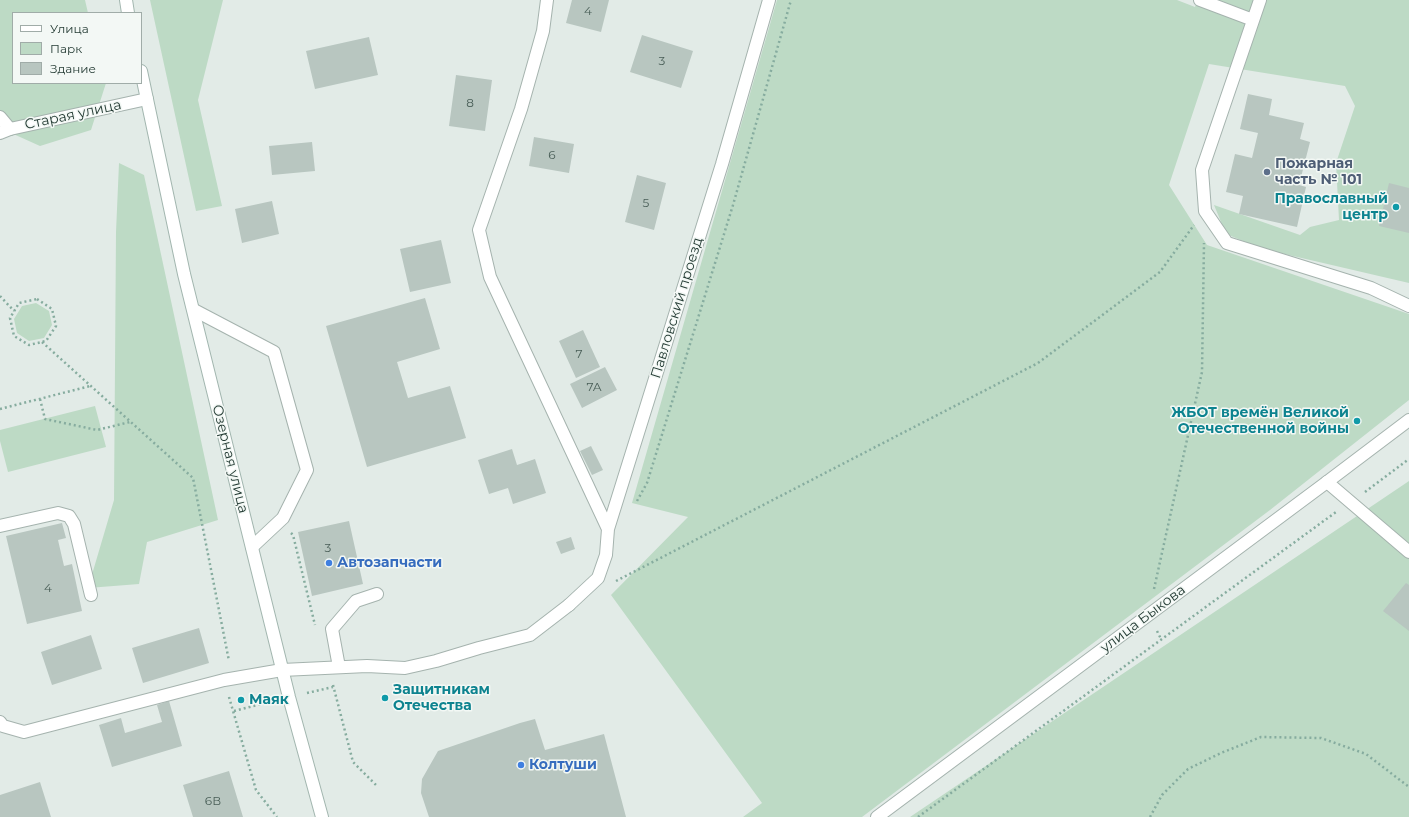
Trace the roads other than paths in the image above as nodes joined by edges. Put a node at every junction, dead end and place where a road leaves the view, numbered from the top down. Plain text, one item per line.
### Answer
1 (126, 0) edge
2 (547, 0) edge
3 (769, 0) edge
4 (1200, 0) edge
5 (1260, 0) edge
6 (128, 12) edge
7 (1253, 20) junction
8 (142, 76) edge
9 (147, 99) junction
10 (0, 116) edge
11 (5, 131) edge
12 (1409, 306) edge
13 (194, 310) junction
14 (1409, 420) edge
15 (1327, 482) junction
16 (0, 526) edge
17 (608, 529) junction
18 (252, 547) junction
19 (1409, 552) edge
20 (377, 594) dead end
21 (91, 595) dead end
22 (339, 667) junction
23 (282, 670) junction
24 (1, 726) edge
25 (322, 817) edge
26 (877, 817) edge

1 - 6 street
2 - 17 street
3 - 17 street, Павловский проезд
4 - 7 street
5 - 7 street
7 - 12 street
8 - 9 street, Озерная улица
9 - 11 street, Старая улица
9 - 13 street, Озерная улица
10 - 11 street
13 - 18 street, Озерная улица
13 - 18 street
14 - 15 street, улица Быкова
15 - 19 street
15 - 26 street, улица Быкова
16 - 21 street
17 - 22 street, Павловский проезд
18 - 23 street, Озерная улица
20 - 22 street
22 - 23 street, Павловский проезд
23 - 24 street, Павловский проезд
23 - 25 street, Озерная улица

